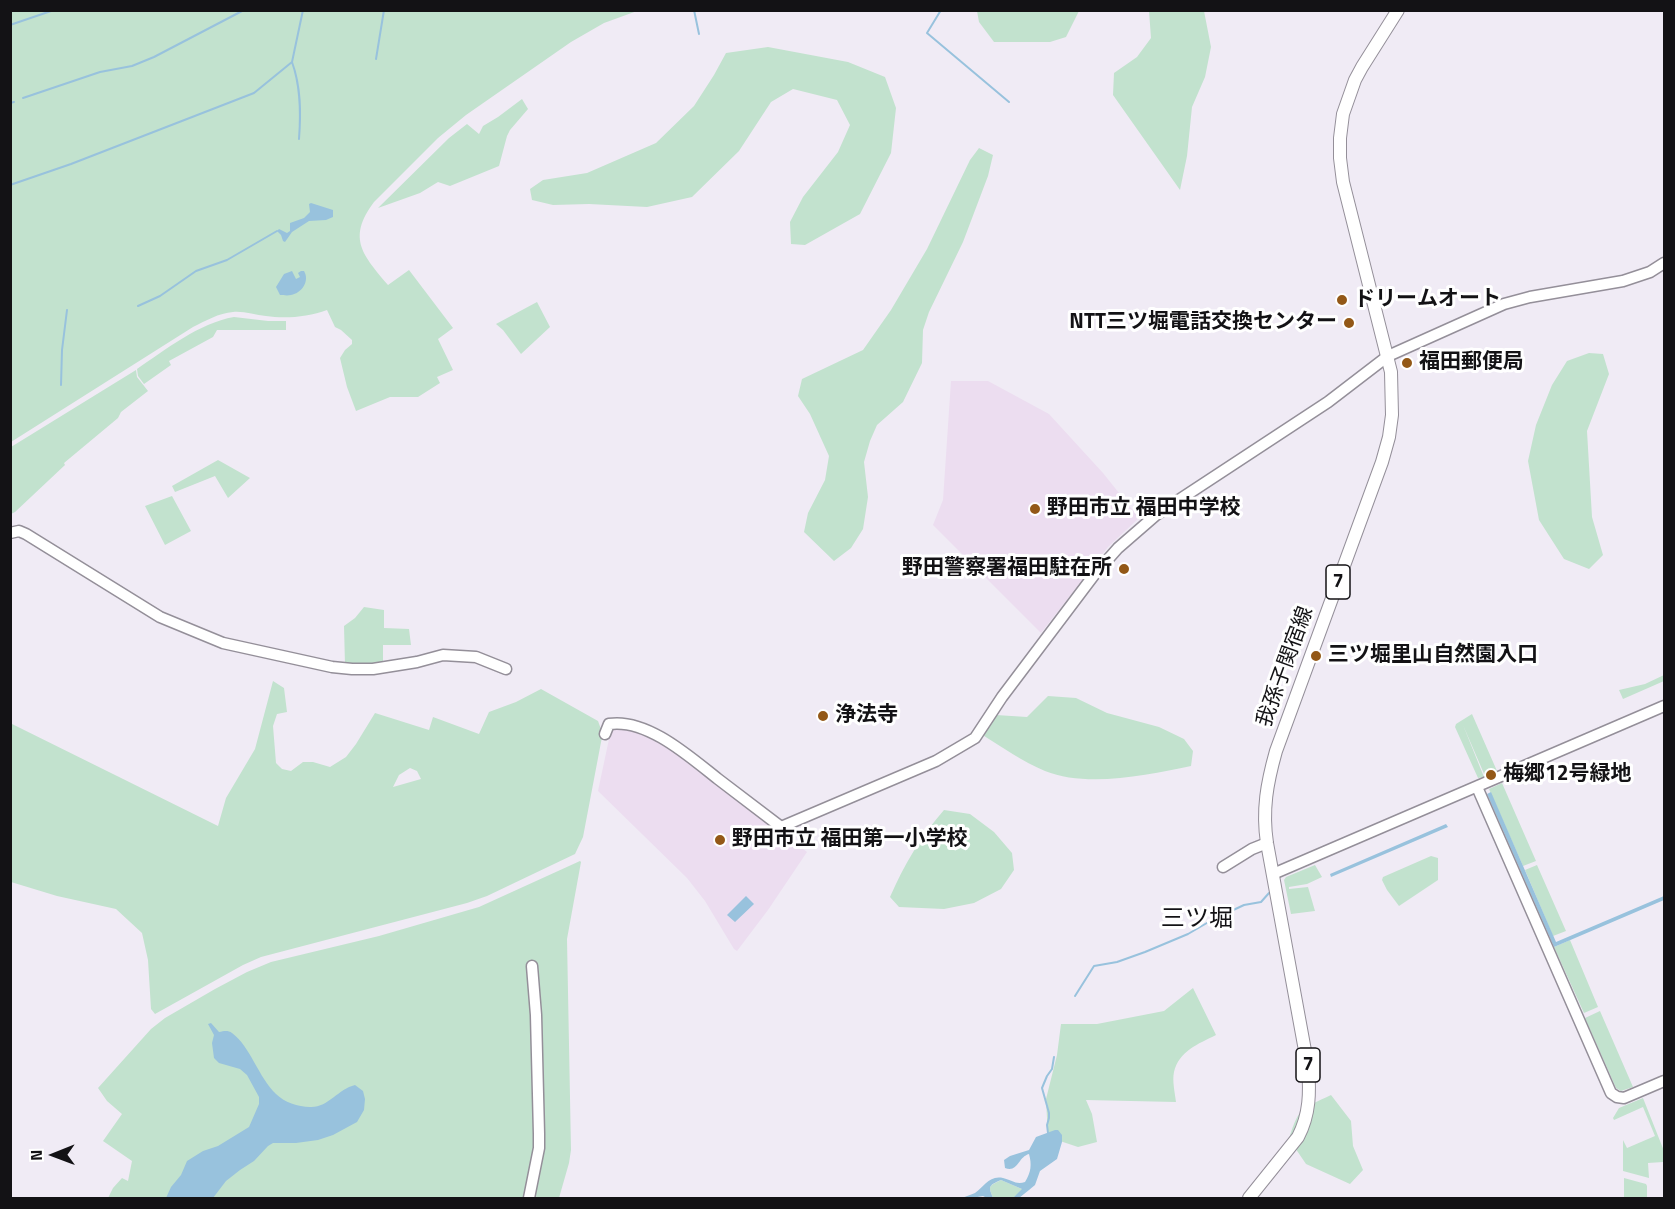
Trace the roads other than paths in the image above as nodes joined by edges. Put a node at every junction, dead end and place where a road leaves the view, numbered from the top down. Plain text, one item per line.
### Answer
1 (1398, 10) edge
2 (1665, 262) edge
3 (1388, 356) junction
4 (10, 532) edge
5 (506, 669) dead end
6 (1665, 706) edge
7 (604, 734) dead end
8 (1477, 787) junction
9 (1267, 843) junction
10 (1223, 867) dead end
11 (1273, 874) junction
12 (532, 966) dead end
13 (1665, 1081) edge
14 (529, 1198) edge
15 (1249, 1198) edge

1 - 3 main road, 我孫子関宿線 / 7
2 - 3 street
3 - 7 street
3 - 9 main road, 我孫子関宿線 / 7
4 - 5 street
6 - 8 street
8 - 11 street
8 - 13 street
9 - 10 street
9 - 11 main road, 我孫子関宿線 / 7
11 - 15 main road, 我孫子関宿線 / 7
12 - 14 street

